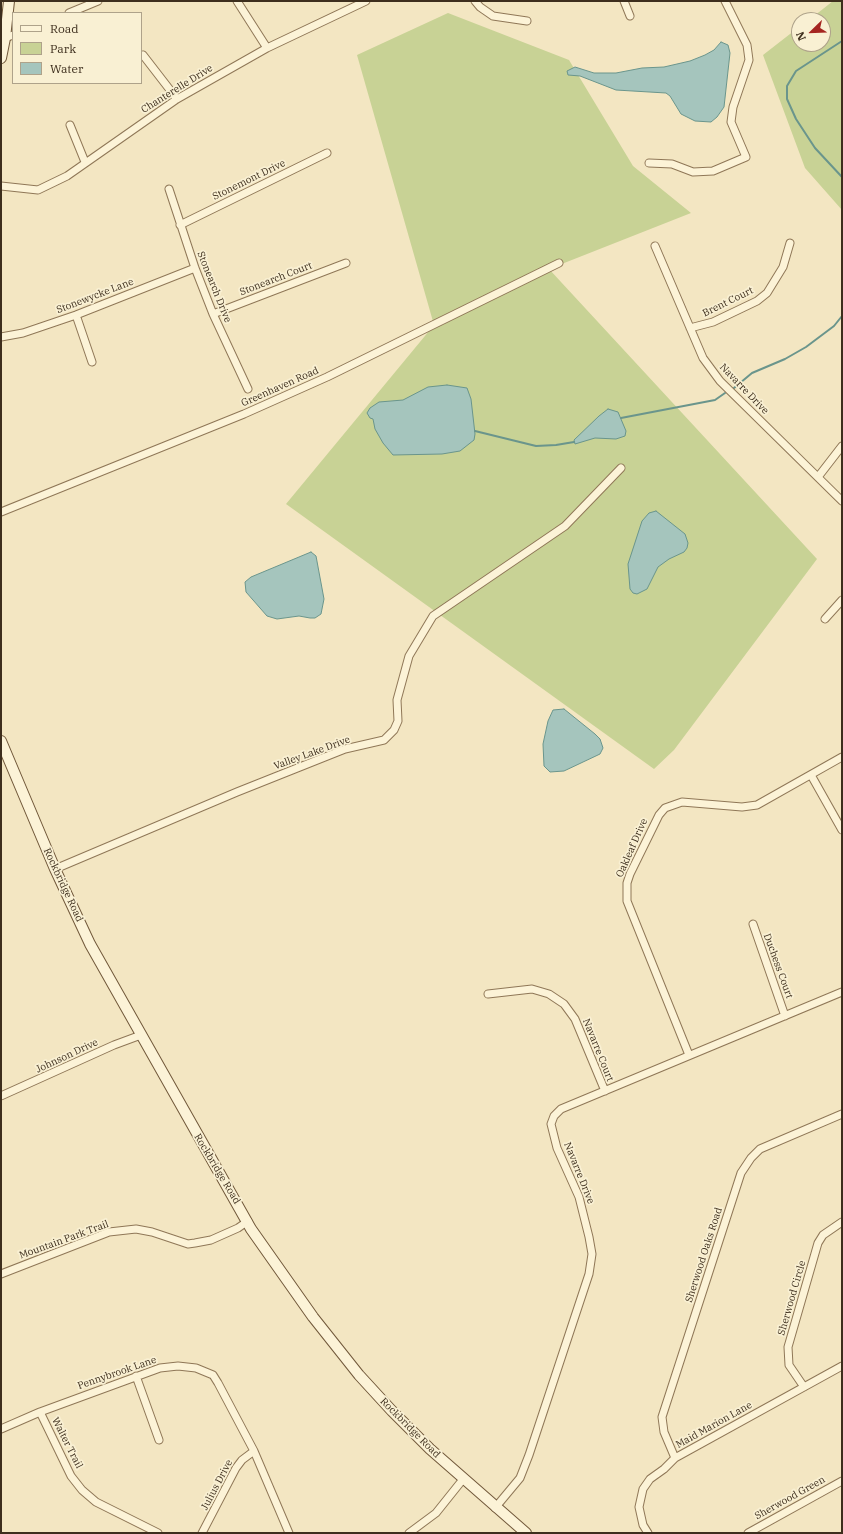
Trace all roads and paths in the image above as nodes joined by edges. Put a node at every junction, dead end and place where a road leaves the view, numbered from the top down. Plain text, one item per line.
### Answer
1 (9, 1) edge
2 (98, 1) edge
3 (237, 1) edge
4 (364, 1) edge
5 (475, 1) edge
6 (624, 1) edge
7 (724, 1) edge
8 (70, 12) edge
9 (630, 16) dead end
10 (527, 20) dead end
11 (5, 45) edge
12 (267, 48) junction
13 (142, 55) dead end
14 (176, 99) junction
15 (70, 125) dead end
16 (327, 154) dead end
17 (85, 162) junction
18 (649, 163) dead end
19 (1, 186) edge
20 (169, 189) dead end
21 (180, 225) junction
22 (790, 243) dead end
23 (656, 246) dead end
24 (346, 263) dead end
25 (559, 263) dead end
26 (195, 268) junction
27 (213, 314) junction
28 (76, 315) junction
29 (690, 328) junction
30 (1, 337) edge
31 (92, 362) dead end
32 (248, 389) dead end
33 (842, 446) edge
34 (621, 468) dead end
35 (818, 477) junction
36 (842, 501) edge
37 (1, 512) edge
38 (842, 600) edge
39 (825, 619) dead end
40 (1, 740) edge
41 (842, 757) edge
42 (811, 775) junction
43 (842, 830) edge
44 (55, 869) junction
45 (753, 924) dead end
46 (842, 992) edge
47 (488, 994) dead end
48 (785, 1016) junction
49 (141, 1035) junction
50 (689, 1055) junction
51 (605, 1091) junction
52 (1, 1096) edge
53 (842, 1114) edge
54 (248, 1221) junction
55 (842, 1222) edge
56 (1, 1274) edge
57 (842, 1366) edge
58 (136, 1376) junction
59 (804, 1387) junction
60 (40, 1412) junction
61 (1, 1429) edge
62 (159, 1440) dead end
63 (254, 1451) junction
64 (675, 1458) junction
65 (464, 1478) junction
66 (842, 1481) edge
67 (495, 1508) junction
68 (158, 1533) edge
69 (202, 1533) edge
70 (289, 1533) edge
71 (409, 1533) edge
72 (526, 1533) edge
73 (648, 1533) edge
74 (748, 1533) edge

1 - 11 main road
2 - 8 street
3 - 12 street
4 - 12 street, Chanterelle Drive
5 - 10 street
6 - 9 street
7 - 18 street
12 - 14 street, Chanterelle Drive
13 - 14 street
14 - 17 street, Chanterelle Drive
15 - 17 street
16 - 21 street, Stonemont Drive
17 - 19 street, Chanterelle Drive
20 - 21 street, Stonearch Drive
21 - 26 street, Stonearch Drive
22 - 29 street, Brent Court
23 - 29 street, Navarre Drive
24 - 27 street, Stonearch Court
25 - 37 street, Greenhaven Road
26 - 27 street, Stonearch Drive
26 - 28 street, Stonewycke Lane
27 - 32 street, Stonearch Drive
28 - 30 street, Stonewycke Lane
28 - 31 street
29 - 35 street, Navarre Drive
33 - 35 street
34 - 44 street, Valley Lake Drive
35 - 36 street, Navarre Drive
38 - 39 street
40 - 44 main road, Rockbridge Road
41 - 42 street, Oakleaf Drive
42 - 43 street
42 - 50 street, Oakleaf Drive
44 - 49 main road, Rockbridge Road
45 - 48 street, Duchess Court
46 - 48 street, Navarre Drive
47 - 51 street, Navarre Court
48 - 50 street, Navarre Drive
49 - 52 street, Johnson Drive
49 - 54 main road, Rockbridge Road
50 - 51 street, Navarre Drive
51 - 67 street, Navarre Drive
53 - 64 street, Sherwood Oaks Road
54 - 56 street, Mountain Park Trail
54 - 65 main road, Rockbridge Road
55 - 59 street, Sherwood Circle
57 - 59 street, Maid Marion Lane
58 - 60 street, Pennybrook Lane
58 - 62 street
58 - 63 street, Pennybrook Lane
59 - 64 street, Maid Marion Lane
60 - 61 street, Pennybrook Lane
60 - 68 street, Walter Trail
63 - 69 street, Julius Drive
63 - 70 street, Pennybrook Lane
64 - 73 street, Maid Marion Lane
65 - 67 main road, Rockbridge Road
65 - 71 street
66 - 74 street, Sherwood Green
67 - 72 main road, Rockbridge Road

